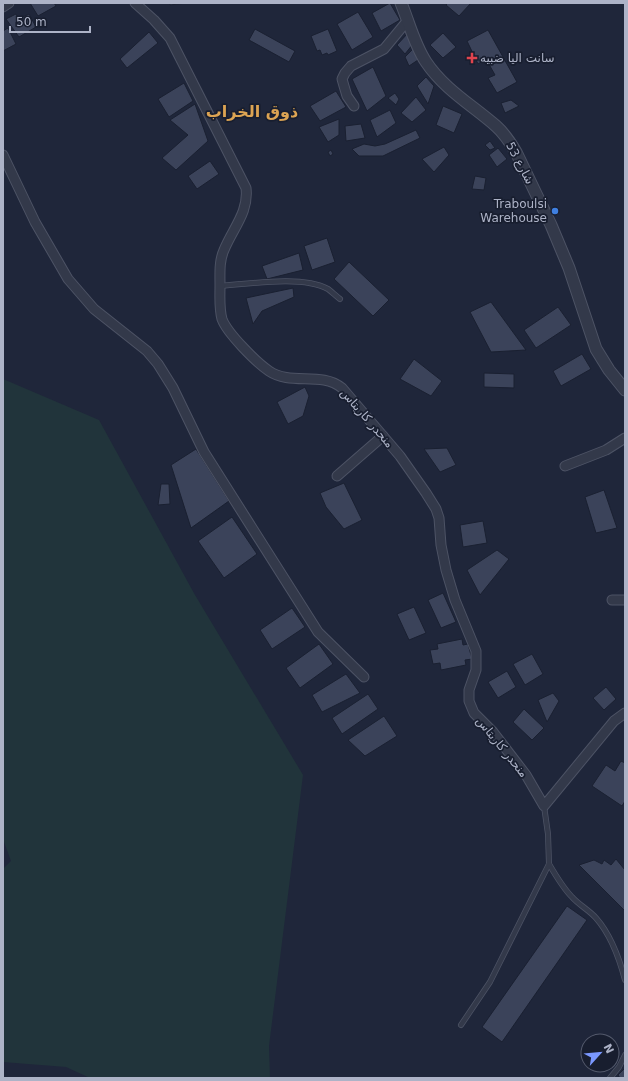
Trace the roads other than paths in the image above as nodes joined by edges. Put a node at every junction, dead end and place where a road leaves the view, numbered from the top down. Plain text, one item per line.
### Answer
1 (9, 3) edge
2 (135, 3) edge
3 (400, 3) edge
4 (3, 7) edge
5 (408, 20) junction
6 (354, 106) dead end
7 (3, 155) edge
8 (220, 286) junction
9 (340, 299) dead end
10 (625, 390) edge
11 (383, 436) junction
12 (625, 438) edge
13 (565, 466) dead end
14 (337, 476) dead end
15 (612, 600) dead end
16 (625, 600) edge
17 (364, 677) dead end
18 (625, 712) edge
19 (544, 806) junction
20 (549, 864) junction
21 (625, 980) edge
22 (461, 1026) dead end
23 (625, 1055) edge
24 (610, 1078) edge

1 - 4 street
2 - 8 street, منحدر كاريتاس
3 - 5 street, شارع 53
5 - 6 street
5 - 10 street, شارع 53
7 - 17 street
8 - 9 lane
8 - 11 street, منحدر كاريتاس
11 - 14 street
11 - 19 street, منحدر كاريتاس
12 - 13 street
15 - 16 street
18 - 19 street
19 - 20 lane
20 - 21 lane
20 - 22 lane
23 - 24 lane

